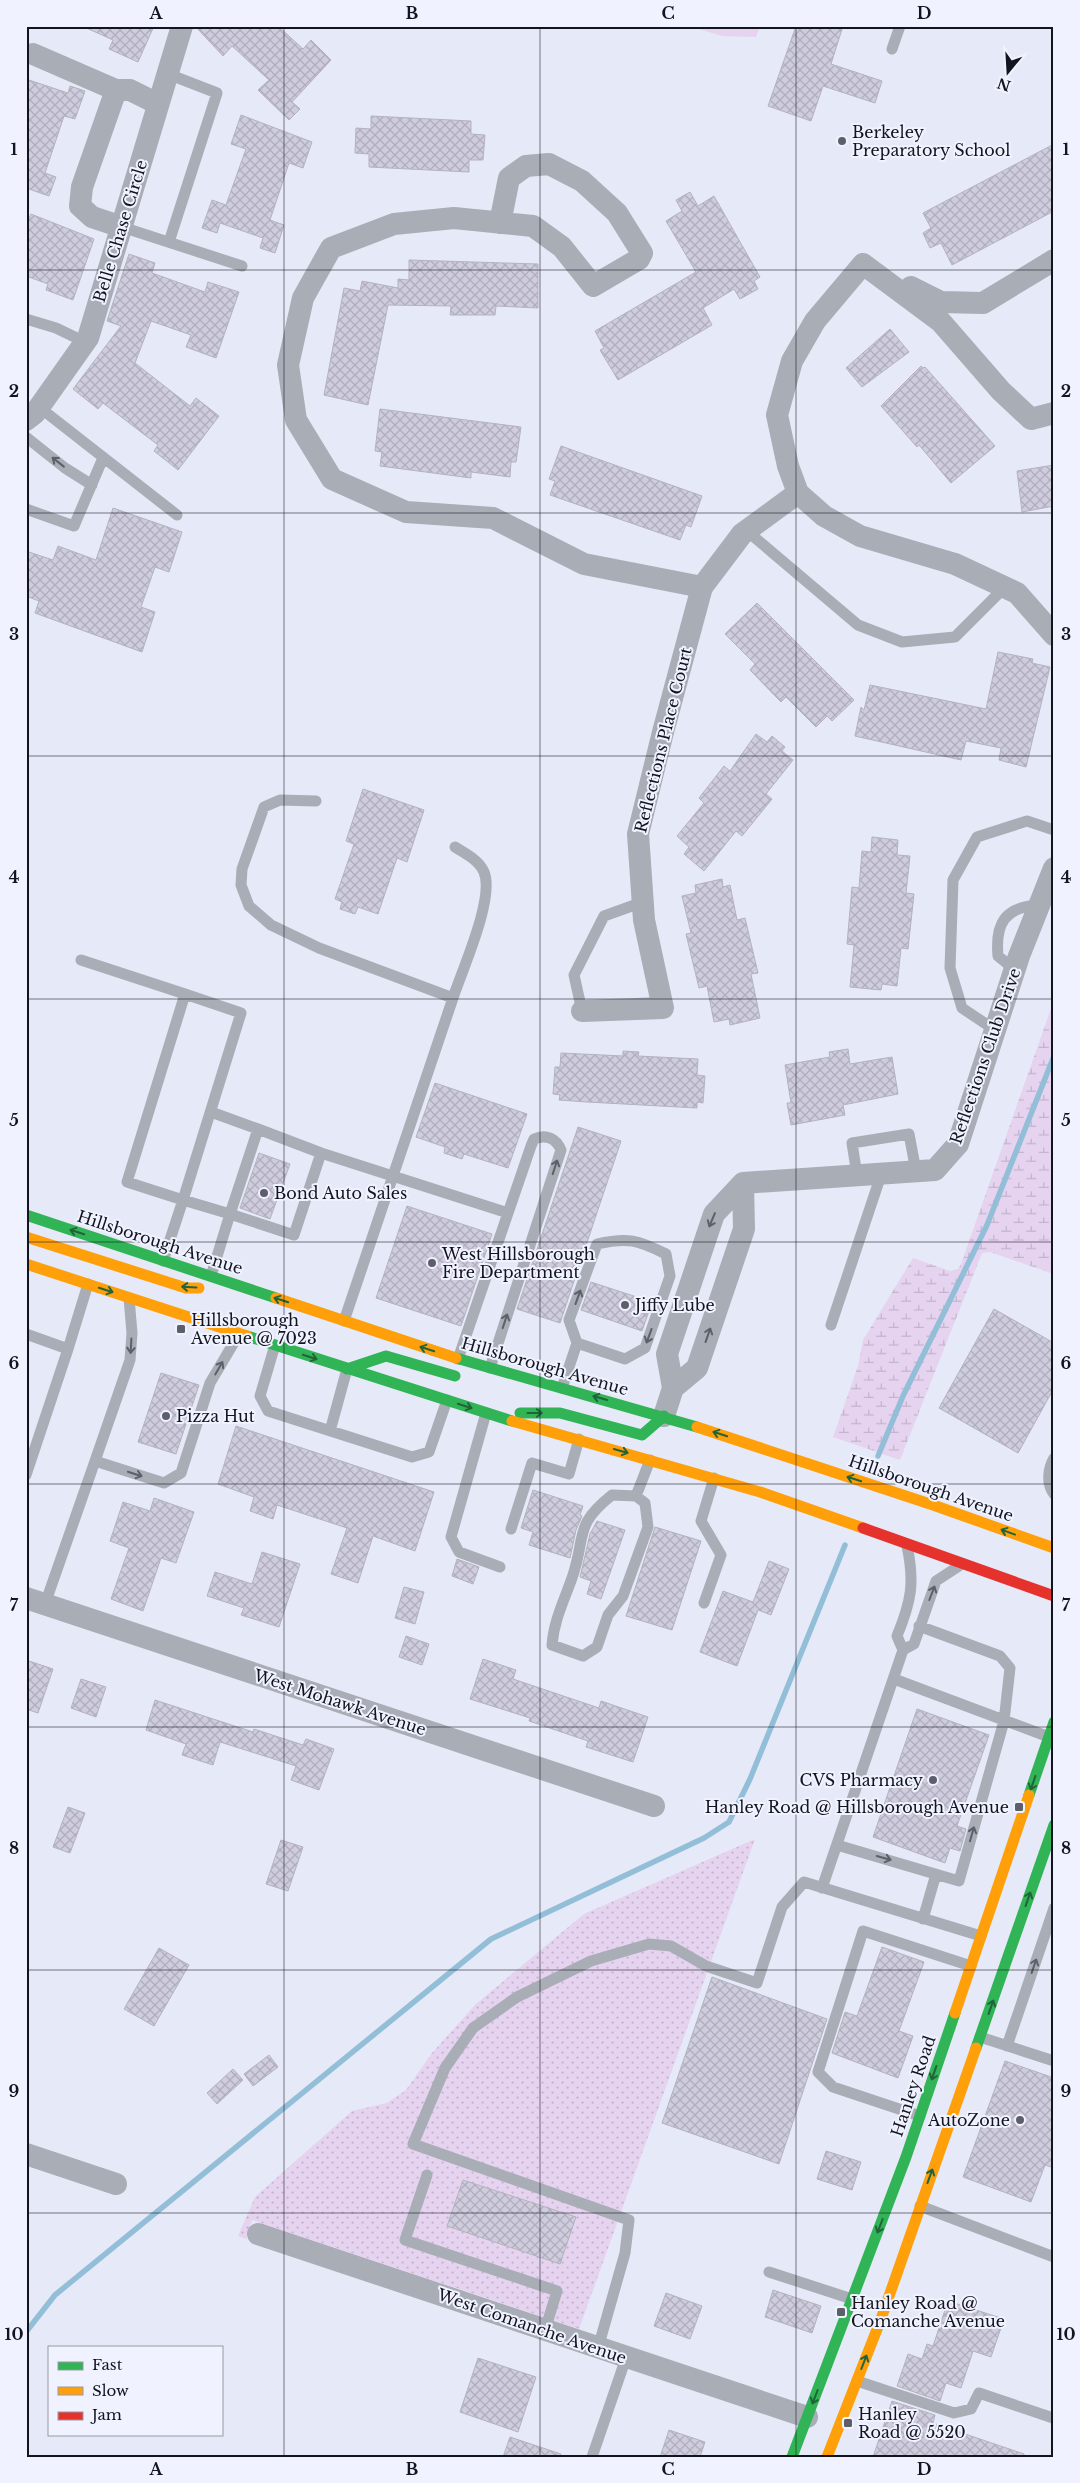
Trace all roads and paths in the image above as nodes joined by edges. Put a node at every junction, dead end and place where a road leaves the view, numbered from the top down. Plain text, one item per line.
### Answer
1 (182, 26) edge
2 (900, 26) edge
3 (892, 49) dead end
4 (33, 54) dead end
5 (168, 74) junction
6 (116, 90) junction
7 (158, 104) junction
8 (500, 223) junction
9 (122, 227) junction
10 (169, 242) junction
11 (1054, 260) edge
12 (863, 264) junction
13 (242, 266) dead end
14 (26, 319) edge
15 (85, 342) junction
16 (33, 413) edge
17 (1054, 413) edge
18 (26, 438) edge
19 (104, 458) junction
20 (92, 485) junction
21 (798, 493) junction
22 (26, 509) edge
23 (177, 515) dead end
24 (747, 531) junction
25 (702, 587) junction
26 (1005, 587) junction
27 (1054, 635) edge
28 (316, 801) dead end
29 (1054, 830) edge
30 (455, 847) dead end
31 (1054, 868) edge
32 (643, 902) junction
33 (81, 960) dead end
34 (185, 994) junction
35 (452, 998) junction
36 (582, 1011) joint
37 (995, 1030) junction
38 (211, 1112) junction
39 (258, 1129) junction
40 (321, 1153) junction
41 (916, 1171) junction
42 (880, 1174) junction
43 (857, 1175) junction
44 (393, 1176) junction
45 (743, 1183) junction
46 (183, 1200) junction
47 (508, 1213) junction
48 (230, 1214) junction
49 (26, 1215) edge
50 (26, 1237) edge
51 (163, 1261) junction
52 (26, 1264) edge
53 (211, 1276) junction
54 (88, 1284) junction
55 (238, 1286) junction
56 (129, 1298) junction
57 (183, 1315) junction
58 (228, 1317) dead end
59 (341, 1325) junction
60 (831, 1325) dead end
61 (26, 1334) edge
62 (239, 1334) junction
63 (577, 1343) junction
64 (275, 1345) junction
65 (68, 1349) junction
66 (458, 1359) junction
67 (490, 1368) junction
68 (347, 1369) junction
69 (536, 1381) junction
70 (562, 1388) junction
71 (673, 1388) junction
72 (447, 1400) junction
73 (486, 1413) junction
74 (664, 1416) junction
75 (330, 1431) junction
76 (579, 1439) junction
77 (1054, 1458) edge
78 (650, 1459) junction
79 (95, 1461) junction
80 (27, 1472) edge
81 (714, 1478) junction
82 (1054, 1494) edge
83 (636, 1496) junction
84 (511, 1529) dead end
85 (907, 1544) junction
86 (1051, 1544) edge
87 (963, 1564) junction
88 (500, 1567) dead end
89 (1054, 1596) edge
90 (36, 1601) edge
91 (704, 1603) dead end
92 (919, 1626) junction
93 (903, 1650) junction
94 (894, 1679) junction
95 (1004, 1721) junction
96 (1054, 1722) edge
97 (1049, 1737) junction
98 (654, 1806) dead end
99 (1054, 1824) edge
100 (837, 1845) junction
101 (936, 1874) junction
102 (822, 1888) junction
103 (1054, 1908) edge
104 (923, 1919) junction
105 (981, 1936) junction
106 (1004, 1943) junction
107 (971, 1966) junction
108 (950, 2027) junction
109 (980, 2037) junction
110 (1007, 2046) junction
111 (1054, 2061) edge
112 (920, 2116) junction
113 (26, 2154) edge
114 (427, 2175) dead end
115 (116, 2184) dead end
116 (920, 2206) junction
117 (258, 2234) dead end
118 (1054, 2257) edge
119 (769, 2272) dead end
120 (852, 2299) junction
121 (545, 2330) junction
122 (598, 2348) junction
123 (626, 2358) junction
124 (857, 2381) junction
125 (807, 2418) junction
126 (1053, 2418) edge
127 (592, 2457) edge
128 (792, 2457) edge
129 (827, 2457) edge

1 - 5 street, Belle Chase Circle
2 - 3 lane
4 - 6 street
5 - 7 street, Belle Chase Circle
5 - 10 lane
6 - 7 street
6 - 9 street
7 - 9 street, Belle Chase Circle
8 - 8 street
8 - 25 street
9 - 10 lane
9 - 15 street, Belle Chase Circle
10 - 13 lane
11 - 12 street
12 - 17 street
12 - 21 street
14 - 15 lane
15 - 16 street, Belle Chase Circle
16 - 19 lane
20 -> 18 lane
19 - 20 lane
19 - 23 lane
20 - 22 lane
21 - 24 street, Reflections Place Court
21 - 26 street
24 - 25 street, Reflections Place Court
24 - 26 lane
25 - 32 street, Reflections Place Court
26 - 27 street
28 - 35 lane
29 - 37 lane
30 - 35 lane
31 - 37 street, Reflections Club Drive
32 - 36 lane
32 - 36 street, Reflections Place Court
33 - 34 lane
34 - 38 lane
34 - 46 lane
35 - 44 lane
37 - 41 street, Reflections Club Drive
38 - 39 lane
38 - 46 lane
39 - 40 lane
39 - 48 lane
40 - 44 lane
40 - 48 lane
41 - 42 street, Reflections Club Drive
41 - 43 lane
42 - 43 street, Reflections Club Drive
42 - 60 lane
43 - 45 street, Reflections Club Drive
44 - 47 lane
44 - 59 lane
71 -> 45 street
45 -> 71 street
46 - 48 lane
46 - 51 lane
47 - 66 lane
67 -> 47 lane
48 - 53 lane
51 -> 49 main road, Hillsborough Avenue
55 -> 50 main road
51 - 53 main road, Hillsborough Avenue
52 - 54 main road
53 - 55 main road, Hillsborough Avenue
54 -> 56 main road
54 - 65 lane
59 -> 55 main road, Hillsborough Avenue
56 - 57 main road
56 -> 79 lane
57 - 58 main road
57 - 62 main road
66 -> 59 main road, Hillsborough Avenue
61 - 65 lane
62 - 64 main road
79 -> 62 lane
63 -> 63 lane
63 - 70 lane
64 -> 68 main road
64 - 75 lane
65 - 80 lane
66 - 67 main road, Hillsborough Avenue
67 - 69 main road, Hillsborough Avenue
68 - 69 main road
68 - 72 main road
68 - 75 lane
69 - 70 main road, Hillsborough Avenue
74 -> 70 main road, Hillsborough Avenue
71 - 74 street
72 -> 73 main road
72 - 75 lane
73 -> 74 main road
73 - 76 main road
73 - 88 lane
86 -> 74 main road, Hillsborough Avenue
76 -> 78 main road
76 - 84 lane
77 - 82 lane
78 - 81 main road
78 - 83 lane
79 - 90 lane
81 - 85 main road
81 - 91 lane
83 - 83 lane
85 - 87 main road
85 - 93 lane
87 - 89 main road
92 -> 87 lane
90 - 98 street, West Mohawk Avenue
92 - 93 lane
92 - 95 lane
93 - 94 lane
94 - 95 lane
94 - 100 lane
95 - 97 lane
101 -> 95 lane
96 - 97 main road, Hanley Road
97 -> 105 main road, Hanley Road
106 -> 99 main road
100 -> 101 lane
100 - 102 lane
101 - 104 lane
102 - 104 lane
102 - 122 lane
110 -> 103 lane
104 - 105 lane
105 - 106 main road
105 - 107 main road, Hanley Road
109 -> 106 main road
107 - 108 main road, Hanley Road
107 - 112 lane
108 - 109 main road
108 -> 112 main road, Hanley Road
109 - 110 lane
116 -> 109 main road
110 - 111 lane
112 -> 120 main road, Hanley Road
113 - 115 street
114 - 121 lane
116 - 118 lane
124 -> 116 main road
117 - 121 street, West Comanche Avenue
119 - 120 lane
120 -> 125 main road, Hanley Road
121 - 122 street, West Comanche Avenue
122 - 123 street, West Comanche Avenue
123 - 125 street, West Comanche Avenue
123 - 127 lane
124 - 126 lane
124 - 129 main road
125 - 128 main road, Hanley Road

